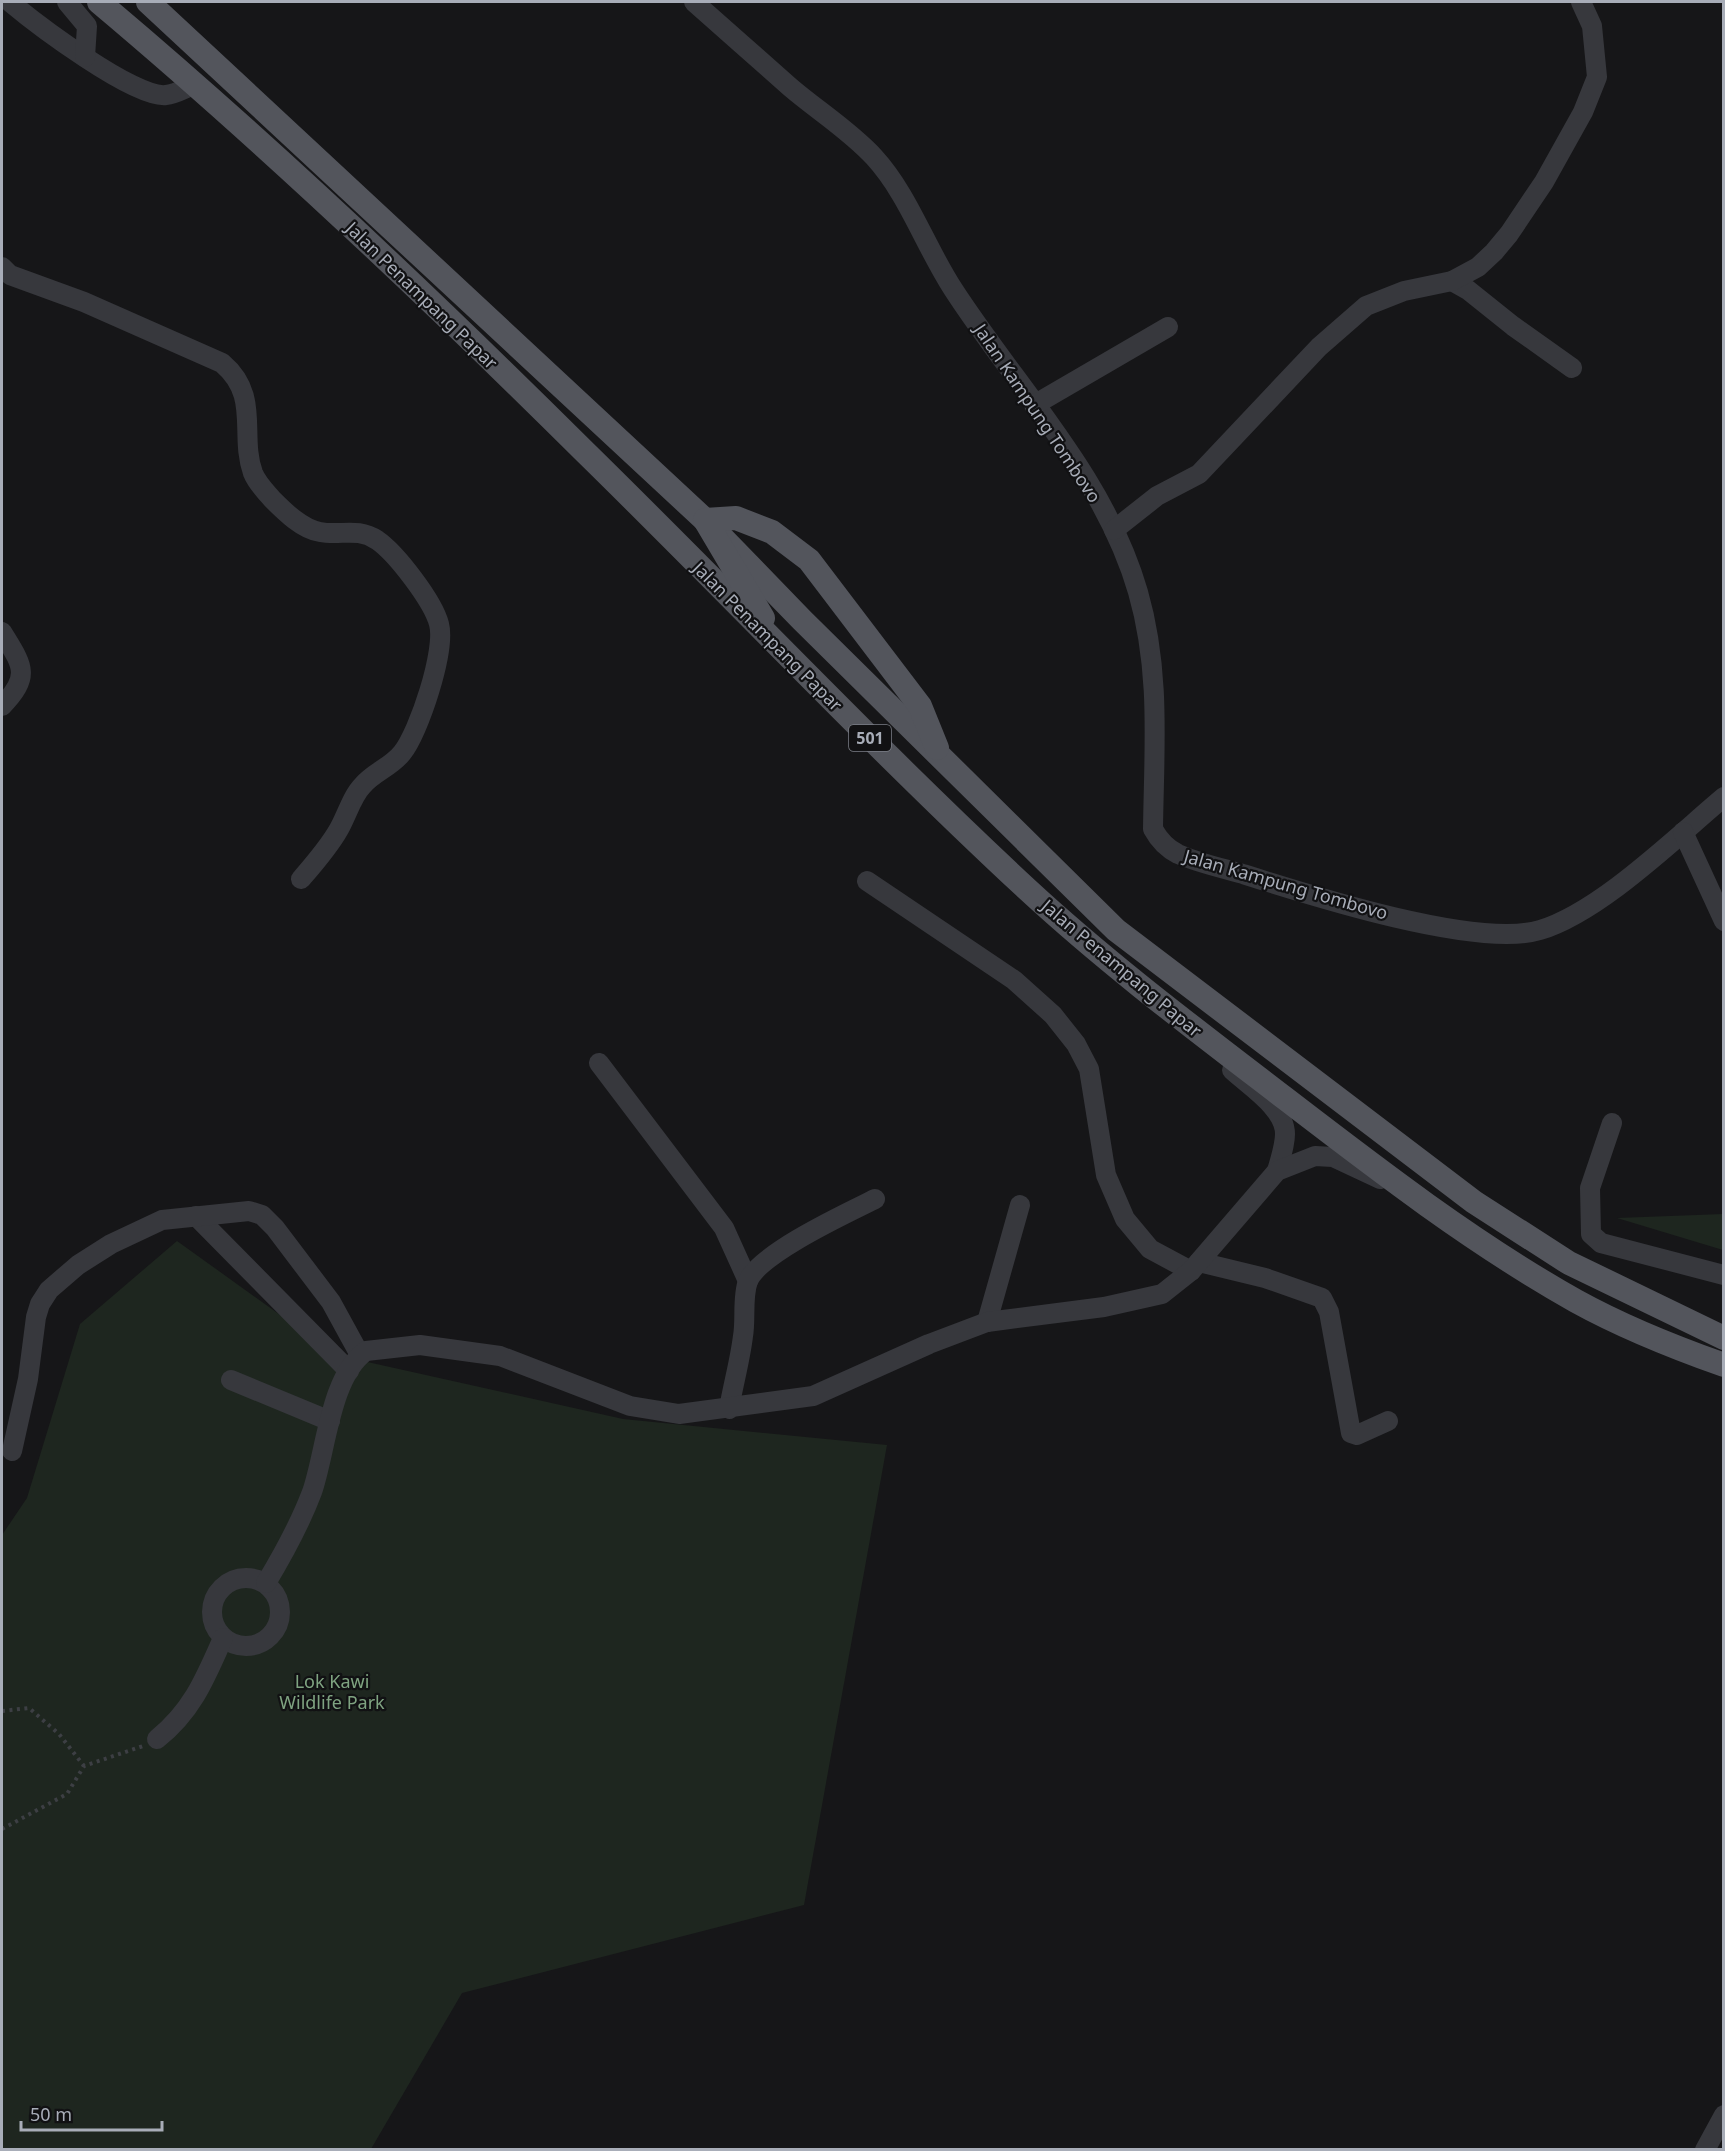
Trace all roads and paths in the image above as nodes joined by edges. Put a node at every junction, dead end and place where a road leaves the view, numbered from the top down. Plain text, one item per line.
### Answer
1 (10, 2) edge
2 (66, 2) edge
3 (99, 2) edge
4 (148, 2) edge
5 (693, 2) edge
6 (1581, 2) edge
7 (85, 57) junction
8 (196, 84) junction
9 (2, 267) edge
10 (1452, 281) junction
11 (1168, 327) dead end
12 (1572, 368) dead end
13 (1034, 405) junction
14 (705, 520) junction
15 (1114, 530) junction
16 (2, 632) edge
17 (790, 660) junction
18 (2, 706) edge
19 (941, 757) junction
20 (1724, 797) edge
21 (1683, 832) junction
22 (301, 879) dead end
23 (867, 881) dead end
24 (1724, 921) edge
25 (1201, 1034) junction
26 (599, 1064) dead end
27 (1612, 1123) dead end
28 (1277, 1171) junction
29 (875, 1199) dead end
30 (1425, 1202) junction
31 (1020, 1205) dead end
32 (196, 1216) junction
33 (1195, 1266) junction
34 (1724, 1275) edge
35 (748, 1281) junction
36 (987, 1322) junction
37 (1724, 1338) edge
38 (355, 1363) junction
39 (1724, 1365) edge
40 (231, 1380) dead end
41 (729, 1409) junction
42 (330, 1421) junction
43 (1388, 1422) dead end
44 (12, 1451) dead end
45 (266, 1583) junction
46 (223, 1638) junction
47 (2, 1711) edge
48 (157, 1739) joint
49 (84, 1766) junction
50 (2, 1829) edge
51 (1724, 2115) edge
52 (1705, 2150) edge

1 - 7 street
2 - 7 street
3 - 8 main road, Jalan Penampang Papar / 501
4 - 14 main road, Jalan Penampang Papar / 501
5 - 13 street, Jalan Kampung Tombovo
6 - 10 street
7 - 8 street
8 - 17 main road, Jalan Penampang Papar / 501
9 - 22 street
10 - 12 street
10 - 15 street
11 - 13 street
13 - 15 street, Jalan Kampung Tombovo
14 - 17 main road
14 - 19 main road, Jalan Penampang Papar / 501
14 - 19 main road
15 - 21 street, Jalan Kampung Tombovo
16 - 18 street
17 - 25 main road, Jalan Penampang Papar / 501
19 - 37 main road, Jalan Penampang Papar / 501
20 - 21 street, Jalan Kampung Tombovo
21 - 24 street
23 - 33 street
25 - 28 street
25 - 30 main road, Jalan Penampang Papar / 501
26 - 35 street
27 - 34 street
28 - 30 street
28 - 33 street
29 - 35 street
30 - 39 main road, Jalan Penampang Papar / 501
31 - 36 street
32 - 38 street
32 - 38 street
32 - 44 street
33 - 36 street
33 - 43 street
35 - 41 street
36 - 41 street
38 - 41 street
38 - 42 street
40 - 42 street
42 - 45 street
45 - 46 street
45 - 46 street
46 - 48 street
47 - 49 path
48 - 49 path
49 - 50 path
51 - 52 street

